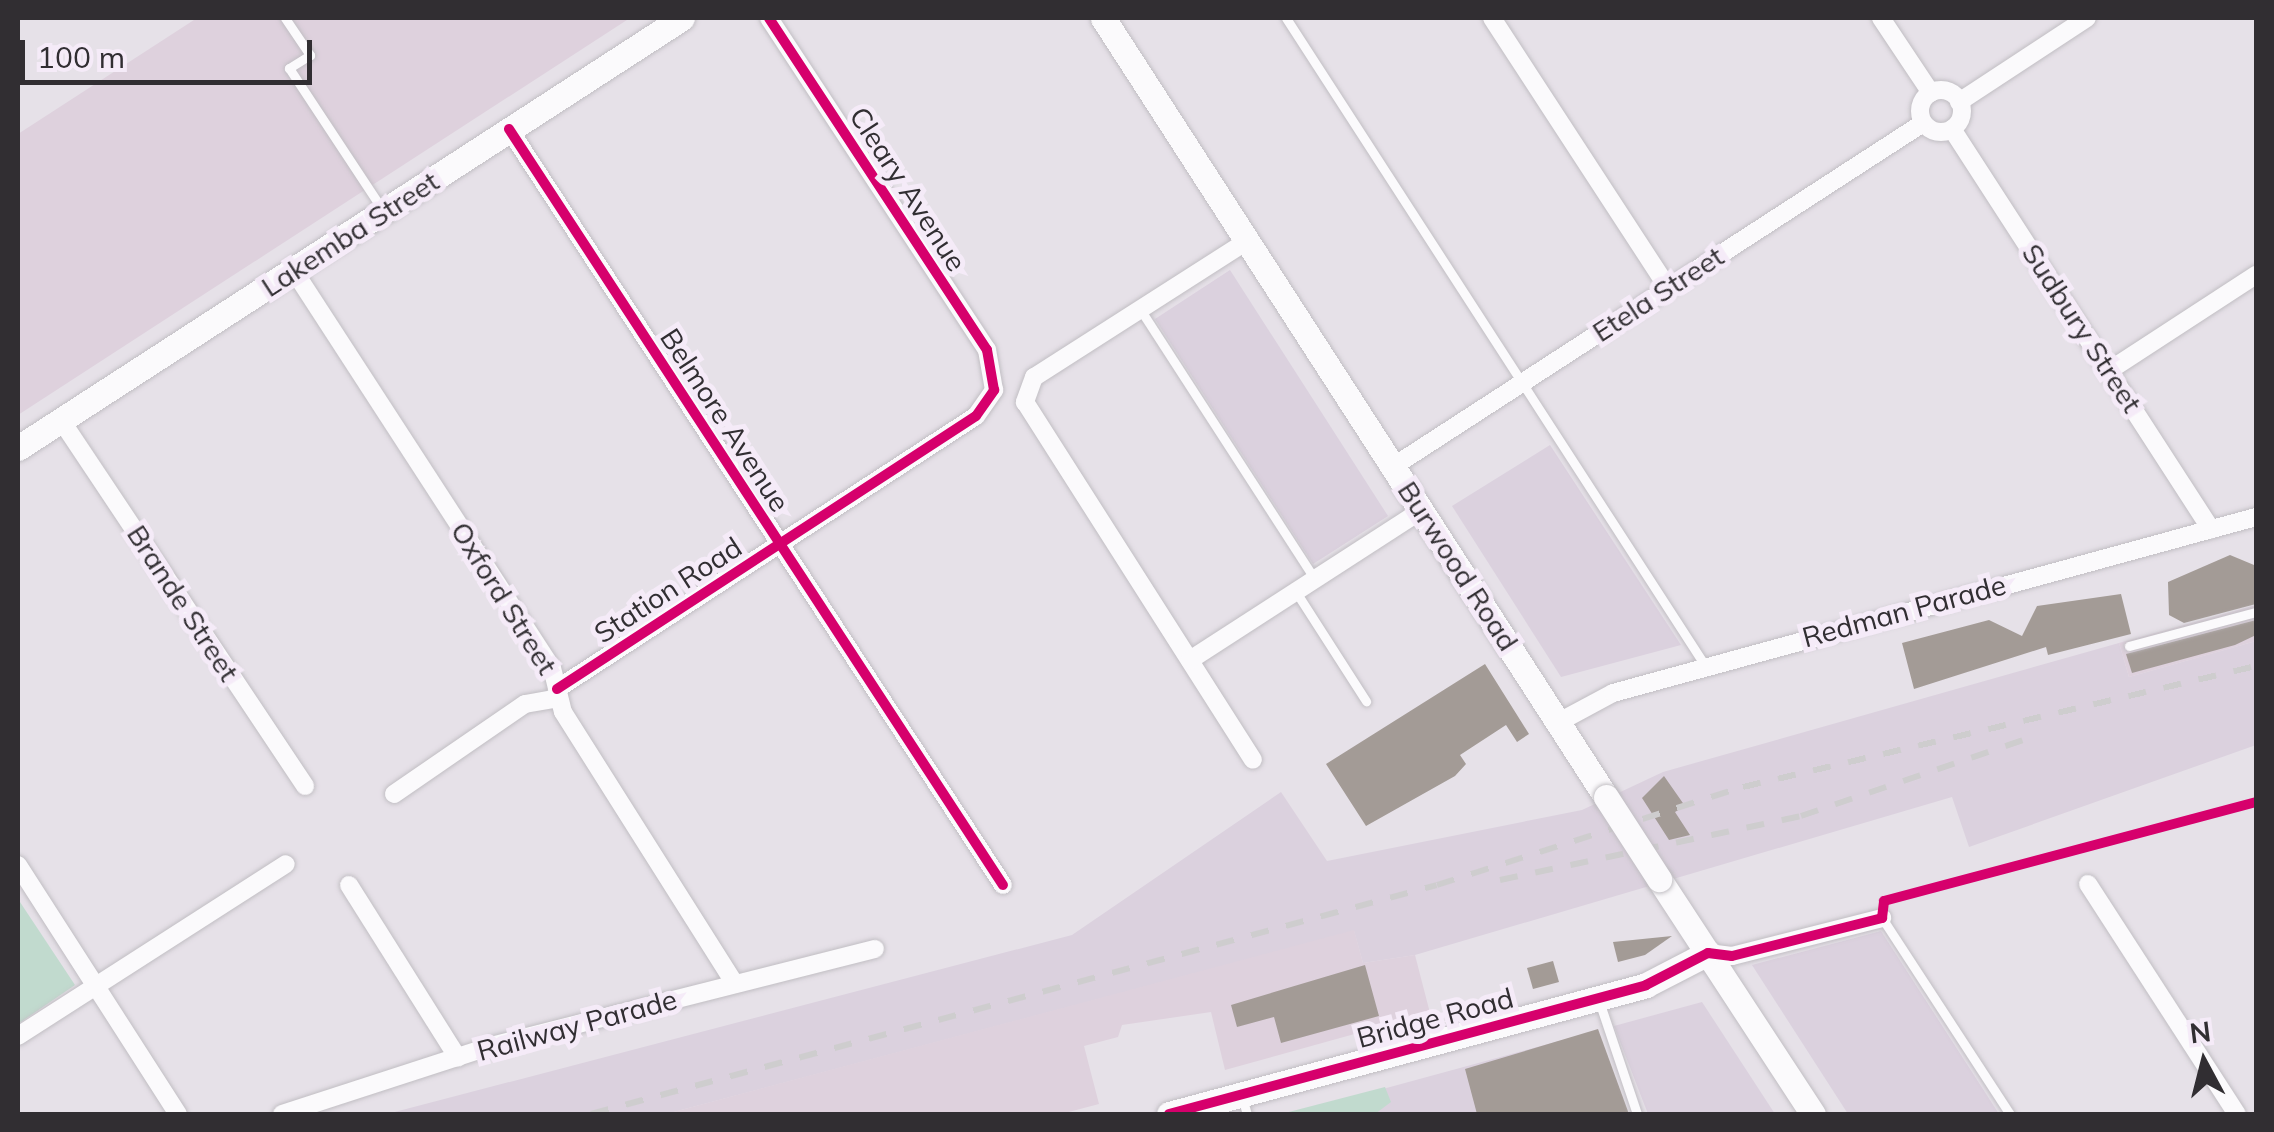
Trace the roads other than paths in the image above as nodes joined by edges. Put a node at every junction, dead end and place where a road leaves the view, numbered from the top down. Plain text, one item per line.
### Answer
1 (285, 18) edge
2 (682, 18) edge
3 (770, 18) edge
4 (1102, 18) edge
5 (1286, 18) edge
6 (1492, 18) edge
7 (1881, 18) edge
8 (2087, 18) edge
9 (1931, 93) junction
10 (1959, 102) junction
11 (1923, 123) junction
12 (509, 129) junction
13 (1952, 129) junction
14 (384, 212) junction
15 (1247, 241) junction
16 (294, 271) junction
17 (2256, 274) edge
18 (1668, 288) junction
19 (1140, 310) junction
20 (2110, 370) junction
21 (1523, 382) junction
22 (994, 390) joint
23 (61, 420) junction
24 (18, 448) edge
25 (1394, 466) junction
26 (1422, 510) junction
27 (2256, 517) edge
28 (2211, 529) junction
29 (780, 544) junction
30 (1315, 579) junction
31 (1296, 592) junction
32 (2256, 612) edge
33 (2129, 646) dead end
34 (1190, 660) junction
35 (1706, 666) junction
36 (558, 693) junction
37 (1366, 701) dead end
38 (1559, 722) junction
39 (1253, 760) dead end
40 (306, 786) dead end
41 (394, 794) dead end
42 (286, 864) dead end
43 (18, 865) edge
44 (1003, 884) dead end
45 (2088, 884) dead end
46 (349, 885) dead end
47 (1882, 918) joint
48 (875, 949) dead end
49 (1708, 953) junction
50 (732, 980) junction
51 (96, 986) junction
52 (1599, 999) junction
53 (18, 1036) edge
54 (458, 1058) junction
55 (1234, 1106) edge
56 (178, 1114) edge
57 (282, 1114) edge
58 (1169, 1114) edge
59 (1636, 1114) edge
60 (1813, 1114) edge
61 (2010, 1114) edge
62 (2238, 1114) edge

1 - 14 lane
2 - 12 main road, Lakemba Street
3 - 22 street, Cleary Avenue
4 - 15 main road, Burwood Road
5 - 21 lane
6 - 18 street
7 - 9 street
8 - 10 street
9 - 10 street
9 - 11 street
10 - 13 street
11 - 13 street
11 - 18 street, Etela Street
12 - 14 main road, Lakemba Street
12 - 29 street, Belmore Avenue
13 - 20 street, Sudbury Street
14 - 16 main road, Lakemba Street
15 - 19 street
15 - 25 main road, Burwood Road
16 - 23 main road, Lakemba Street
16 - 36 street, Oxford Street
17 - 20 street
18 - 21 street, Etela Street
19 - 30 lane
19 - 34 street
20 - 28 street, Sudbury Street
21 - 25 street, Etela Street
21 - 35 lane
22 - 29 street, Station Road
23 - 24 main road, Lakemba Street
23 - 40 street, Brande Street
25 - 26 main road, Burwood Road
26 - 30 street
26 - 38 main road, Burwood Road
27 - 28 street, Redman Parade
28 - 35 street, Redman Parade
29 - 36 street, Station Road
29 - 44 street, Belmore Avenue
30 - 31 street
31 - 34 street
31 - 37 lane
32 - 33 lane
34 - 39 street
35 - 38 street, Redman Parade
36 - 41 street, Station Road
36 - 50 street, Oxford Street
38 - 49 main road, Burwood Road, bridge
42 - 51 street
43 - 51 street
45 - 62 street
46 - 54 street
47 - 49 street
47 - 61 lane
48 - 50 street, Railway Parade
49 - 52 main road, Bridge Road
49 - 60 main road, Burwood Road
50 - 54 street, Railway Parade
51 - 53 street
51 - 56 street
52 - 55 main road, Bridge Road
52 - 59 lane
54 - 57 street, Railway Parade
55 - 58 main road, Bridge Road

